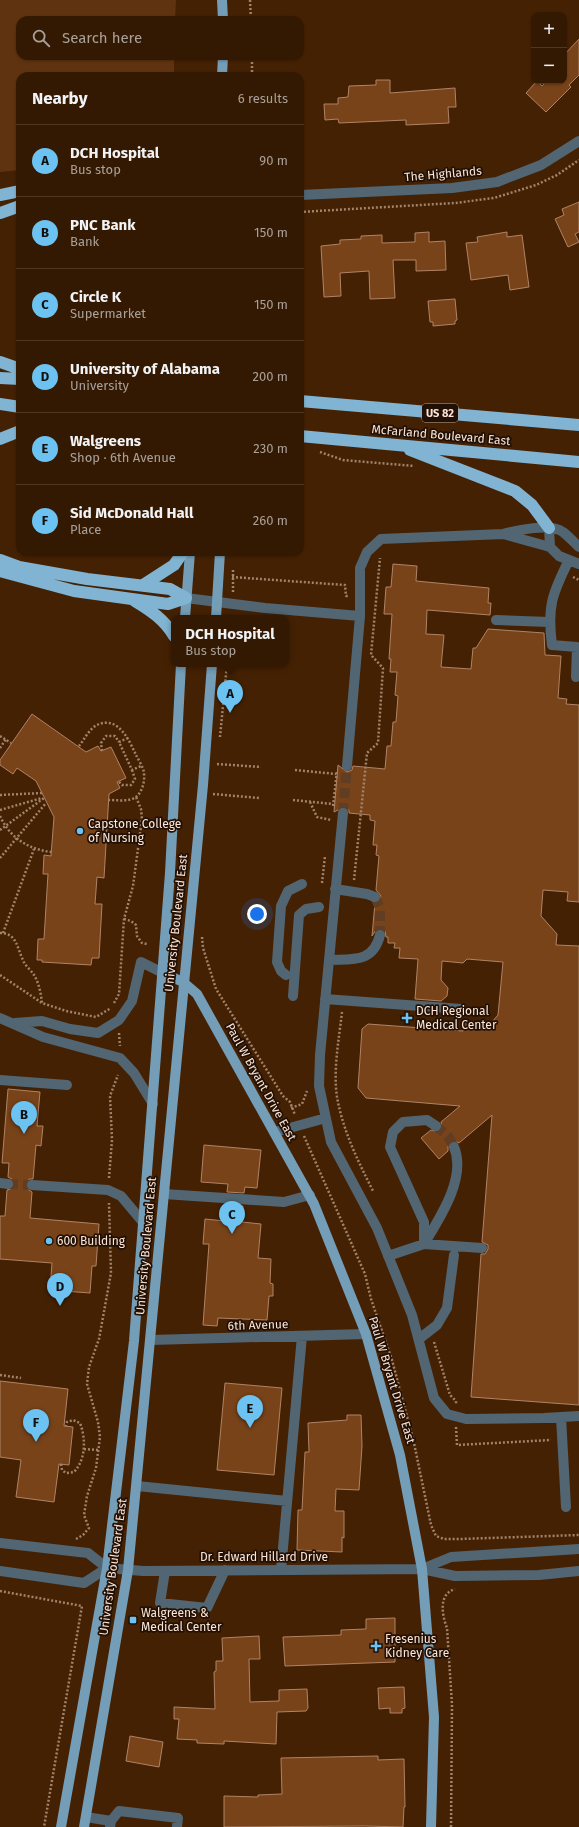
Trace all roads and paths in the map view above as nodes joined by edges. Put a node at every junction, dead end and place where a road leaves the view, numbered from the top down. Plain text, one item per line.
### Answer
1 (222, 0) edge
2 (250, 0) edge
3 (222, 16) edge
4 (251, 16) edge
5 (223, 60) edge
6 (252, 60) edge
7 (222, 72) edge
8 (252, 72) edge
9 (579, 141) edge
10 (16, 192) edge
11 (0, 195) edge
12 (304, 195) edge
13 (16, 207) edge
14 (0, 213) edge
15 (0, 362) edge
16 (16, 367) edge
17 (0, 378) edge
18 (16, 379) edge
19 (304, 401) edge
20 (0, 404) edge
21 (16, 406) edge
22 (579, 425) edge
23 (16, 433) edge
24 (304, 436) edge
25 (0, 439) edge
26 (398, 445) junction
27 (579, 462) edge
28 (548, 528) junction
29 (502, 534) junction
30 (381, 539) junction
31 (550, 547) junction
32 (579, 547) edge
33 (180, 556) edge
34 (190, 556) edge
35 (220, 556) edge
36 (0, 560) edge
37 (569, 560) junction
38 (233, 564) dead end
39 (579, 564) edge
40 (0, 571) edge
41 (232, 577) junction
42 (143, 585) junction
43 (350, 596) dead end
44 (128, 598) junction
45 (186, 598) junction
46 (216, 602) junction
47 (233, 604) junction
48 (185, 615) edge
49 (216, 615) edge
50 (360, 616) junction
51 (496, 620) dead end
52 (549, 622) junction
53 (171, 631) edge
54 (181, 667) edge
55 (212, 667) edge
56 (576, 677) dead end
57 (0, 736) edge
58 (128, 738) junction
59 (6, 740) junction
60 (119, 742) junction
61 (11, 743) dead end
62 (79, 746) dead end
63 (0, 748) edge
64 (102, 751) dead end
65 (217, 764) dead end
66 (142, 766) junction
67 (347, 766) tunnel mouth
68 (261, 767) dead end
69 (132, 770) junction
70 (295, 770) dead end
71 (336, 774) dead end
72 (119, 782) dead end
73 (42, 793) dead end
74 (212, 794) dead end
75 (0, 795) edge
76 (136, 797) junction
77 (259, 798) dead end
78 (109, 800) dead end
79 (293, 800) dead end
80 (310, 802) junction
81 (46, 803) dead end
82 (334, 804) dead end
83 (0, 810) edge
84 (343, 813) tunnel mouth
85 (0, 816) edge
86 (331, 820) dead end
87 (5, 826) junction
88 (0, 830) edge
89 (16, 839) junction
90 (34, 849) junction
91 (51, 852) dead end
92 (0, 858) edge
93 (355, 883) dead end
94 (302, 884) dead end
95 (335, 890) junction
96 (375, 897) dead end
97 (319, 907) dead end
98 (124, 919) junction
99 (1, 933) edge
100 (380, 935) tunnel mouth
101 (147, 944) dead end
102 (329, 960) junction
103 (163, 973) junction
104 (0, 975) edge
105 (286, 975) dead end
106 (183, 982) junction
107 (293, 996) dead end
108 (325, 999) junction
109 (343, 1000) junction
110 (42, 1003) junction
111 (111, 1008) junction
112 (461, 1009) dead end
113 (0, 1018) edge
114 (119, 1020) junction
115 (14, 1023) junction
116 (120, 1058) junction
117 (0, 1080) edge
118 (67, 1085) dead end
119 (153, 1104) junction
120 (326, 1118) junction
121 (436, 1126) tunnel mouth
122 (275, 1132) junction
123 (454, 1147) tunnel mouth
124 (32, 1185) tunnel mouth
125 (108, 1190) junction
126 (164, 1194) junction
127 (310, 1195) junction
128 (375, 1196) dead end
129 (142, 1221) junction
130 (424, 1244) junction
131 (482, 1248) dead end
132 (454, 1255) dead end
133 (388, 1256) junction
134 (430, 1330) junction
135 (366, 1334) junction
136 (302, 1336) junction
137 (419, 1339) junction
138 (150, 1340) junction
139 (0, 1375) edge
140 (21, 1378) dead end
141 (456, 1416) junction
142 (579, 1416) edge
143 (561, 1417) junction
144 (66, 1426) dead end
145 (562, 1439) junction
146 (84, 1449) junction
147 (99, 1450) junction
148 (60, 1464) dead end
149 (137, 1486) junction
150 (287, 1501) junction
151 (566, 1507) dead end
152 (88, 1522) dead end
153 (579, 1535) edge
154 (436, 1536) dead end
155 (0, 1543) edge
156 (579, 1549) edge
157 (107, 1568) junction
158 (422, 1569) junction
159 (128, 1570) junction
160 (225, 1570) junction
161 (281, 1570) junction
162 (0, 1571) edge
163 (165, 1571) junction
164 (579, 1571) edge
165 (457, 1588) dead end
166 (0, 1591) edge
167 (86, 1817) junction
168 (111, 1824) edge
169 (44, 1827) edge
170 (61, 1827) edge
171 (84, 1827) edge
172 (177, 1827) edge
173 (431, 1827) edge
174 (451, 1827) edge

1 - 3 main road
2 - 4 path
5 - 7 main road
6 - 8 path
9 - 12 street, The Highlands
10 - 11 highway
13 - 14 highway
15 - 16 highway
17 - 18 highway
19 - 22 highway, McFarland Boulevard East / US 82
20 - 21 highway
23 - 25 highway
24 - 26 highway, McFarland Boulevard East
26 - 27 highway, McFarland Boulevard East
26 - 28 highway
28 - 29 street
28 - 31 street
28 - 32 street
29 - 30 street
29 - 31 street
30 - 50 street
30 - 93 path
31 - 37 street
33 - 42 highway
34 - 45 main road
35 - 46 main road
36 - 42 highway
37 - 39 street
37 - 52 street
38 - 41 path
40 - 44 highway
41 - 43 path
41 - 47 path
42 - 45 highway
44 - 45 highway
44 - 53 highway
45 - 46 street
45 - 48 main road
46 - 47 street
46 - 49 main road
47 - 50 street
50 - 67 street
51 - 52 street
52 - 56 street
54 - 103 main road, University Boulevard East
55 - 106 main road, University Boulevard East
57 - 59 path
58 - 60 path
58 - 62 path
58 - 66 path
59 - 61 path
59 - 63 path
60 - 64 path
60 - 69 path
65 - 68 path
66 - 69 path
66 - 76 path
69 - 72 path
70 - 71 path
73 - 75 path
74 - 77 path
76 - 78 path
76 - 98 path
79 - 80 path
80 - 82 path
80 - 86 path
81 - 89 path
83 - 87 path
84 - 95 street
85 - 87 path
87 - 88 path
87 - 89 path
89 - 90 path
89 - 92 path
90 - 91 path
90 - 99 path
94 - 105 street
95 - 96 street
95 - 102 street
97 - 107 street
98 - 101 path
98 - 111 path
99 - 110 path
100 - 102 street
102 - 108 street
103 - 106 main road, Paul W Bryant Drive East
103 - 114 street
103 - 119 main road, University Boulevard East
104 - 110 path
106 - 122 main road, Paul W Bryant Drive East
106 - 126 main road, University Boulevard East
108 - 109 street
108 - 120 street
109 - 112 street
109 - 128 path
110 - 111 path
111 - 114 path
113 - 115 street
114 - 115 street
114 - 116 path
115 - 116 street
116 - 119 street
116 - 125 path
117 - 118 street
119 - 129 main road, University Boulevard East
120 - 122 street
120 - 133 street
121 - 130 street
122 - 127 main road, Paul W Bryant Drive East
123 - 130 street
124 - 125 street
125 - 129 street
125 - 147 path
126 - 127 street
126 - 138 main road, University Boulevard East
127 - 135 main road, Paul W Bryant Drive East
129 - 157 main road, University Boulevard East
130 - 131 street
130 - 133 street
132 - 134 street
133 - 137 street
134 - 137 street
134 - 141 path
135 - 136 street, 6th Avenue
135 - 158 main road, Paul W Bryant Drive East
136 - 138 street, 6th Avenue
136 - 150 street
137 - 141 street
138 - 149 main road, University Boulevard East
139 - 140 path
141 - 143 street
141 - 145 path
142 - 143 street
143 - 145 street
144 - 146 path
145 - 151 street
146 - 147 path
146 - 148 path
147 - 152 path
149 - 150 street
149 - 159 main road, University Boulevard East
150 - 161 street
153 - 154 path
155 - 157 street
156 - 158 street, Dr. Edward Hillard Drive
157 - 159 street, Dr. Edward Hillard Drive
157 - 162 street
157 - 170 main road, University Boulevard East
158 - 161 street, Dr. Edward Hillard Drive
158 - 164 street, Dr. Edward Hillard Drive
158 - 173 main road, Paul W Bryant Drive East
159 - 163 street, Dr. Edward Hillard Drive
159 - 167 main road, University Boulevard East
160 - 161 street, Dr. Edward Hillard Drive
160 - 163 street, Dr. Edward Hillard Drive
160 - 163 street
165 - 174 path
166 - 169 path
167 - 168 street
167 - 171 main road, University Boulevard East
168 - 172 street

